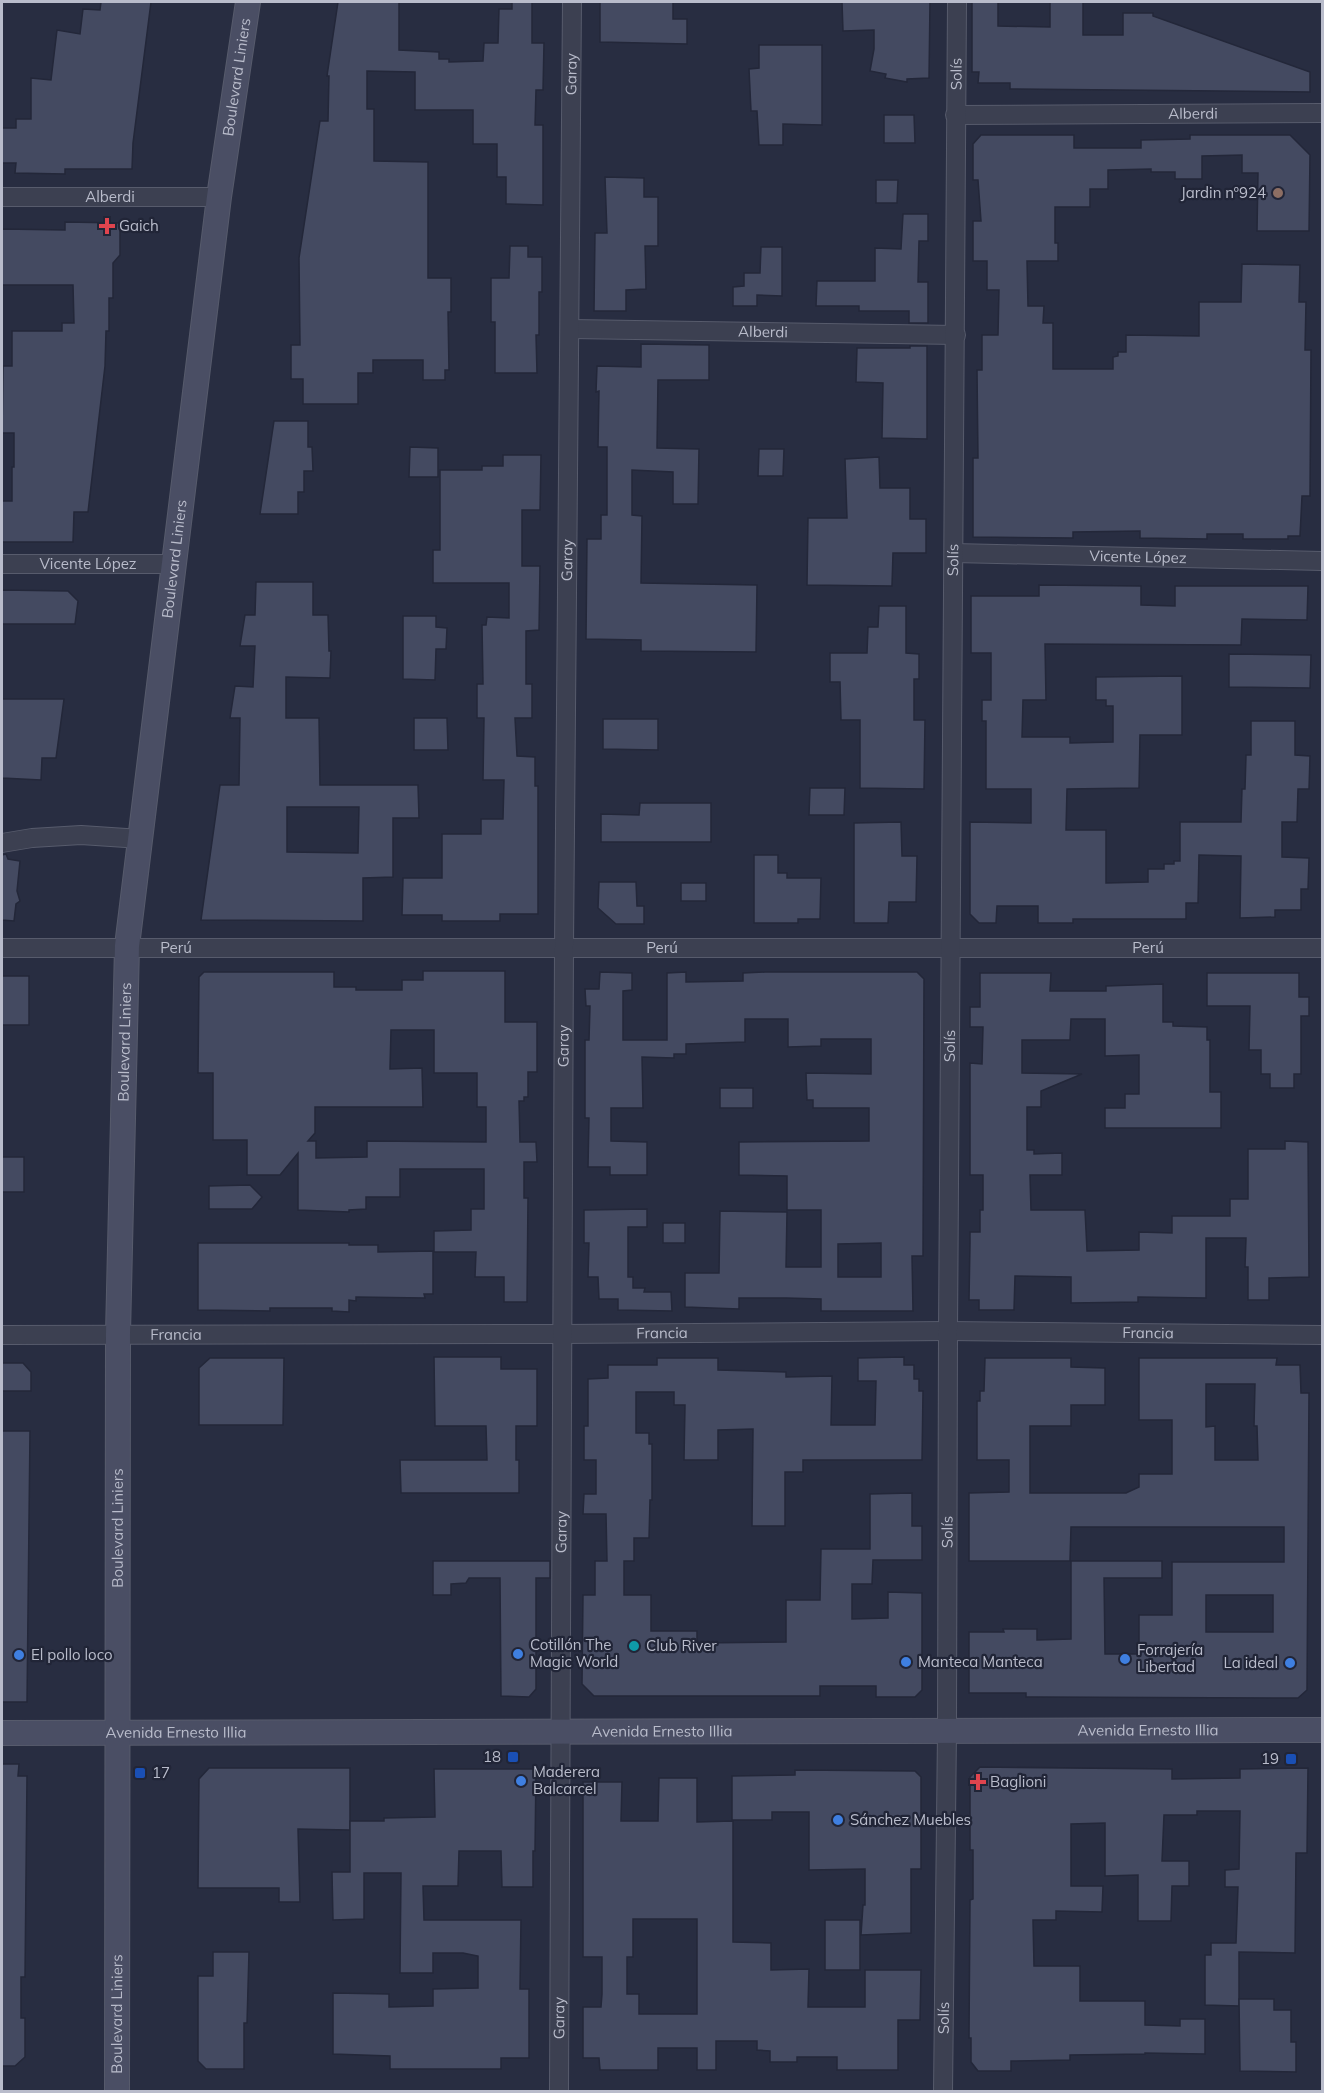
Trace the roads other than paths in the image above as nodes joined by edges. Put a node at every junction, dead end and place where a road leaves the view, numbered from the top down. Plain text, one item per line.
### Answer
1 (248, 2) edge
2 (572, 2) edge
3 (957, 2) edge
4 (1323, 113) edge
5 (955, 116) junction
6 (219, 197) junction
7 (2, 198) edge
8 (571, 329) junction
9 (956, 335) junction
10 (954, 553) junction
11 (1323, 561) edge
12 (2, 564) edge
13 (175, 564) junction
14 (141, 839) junction
15 (2, 843) edge
16 (127, 946) junction
17 (564, 947) junction
18 (951, 947) junction
19 (2, 948) edge
20 (1323, 948) edge
21 (948, 1331) junction
22 (118, 1334) junction
23 (562, 1334) junction
24 (2, 1335) edge
25 (1323, 1335) edge
26 (560, 1730) junction
27 (1323, 1730) edge
28 (947, 1731) junction
29 (2, 1733) edge
30 (119, 1734) junction
31 (117, 2091) edge
32 (559, 2091) edge
33 (943, 2091) edge

1 - 6 main road, Boulevard Liniers
2 - 8 street, Garay
3 - 5 street, Solís
4 - 5 street, Alberdi
5 - 9 street, Solís
6 - 7 street, Alberdi
6 - 13 main road, Boulevard Liniers
8 - 9 street, Alberdi
8 - 17 street, Garay
9 - 10 street, Solís
10 - 11 street, Vicente López
10 - 18 street, Solís
12 - 13 street, Vicente López
13 - 14 main road, Boulevard Liniers
14 - 15 street
14 - 16 main road, Boulevard Liniers
16 - 17 street, Perú
16 - 19 street, Perú
16 - 22 main road, Boulevard Liniers
17 - 18 street, Perú
17 - 23 street, Garay
18 - 20 street, Perú
18 - 21 street, Solís
21 - 23 street, Francia
21 - 25 street, Francia
21 - 28 street, Solís
22 - 23 street, Francia
22 - 24 street, Francia
22 - 30 main road, Boulevard Liniers
23 - 26 street, Garay
26 - 28 main road, Avenida Ernesto Illia
26 - 30 main road, Avenida Ernesto Illia
26 - 32 street, Garay
27 - 28 main road, Avenida Ernesto Illia
28 - 33 street, Solís
29 - 30 main road, Avenida Ernesto Illia
30 - 31 main road, Boulevard Liniers

